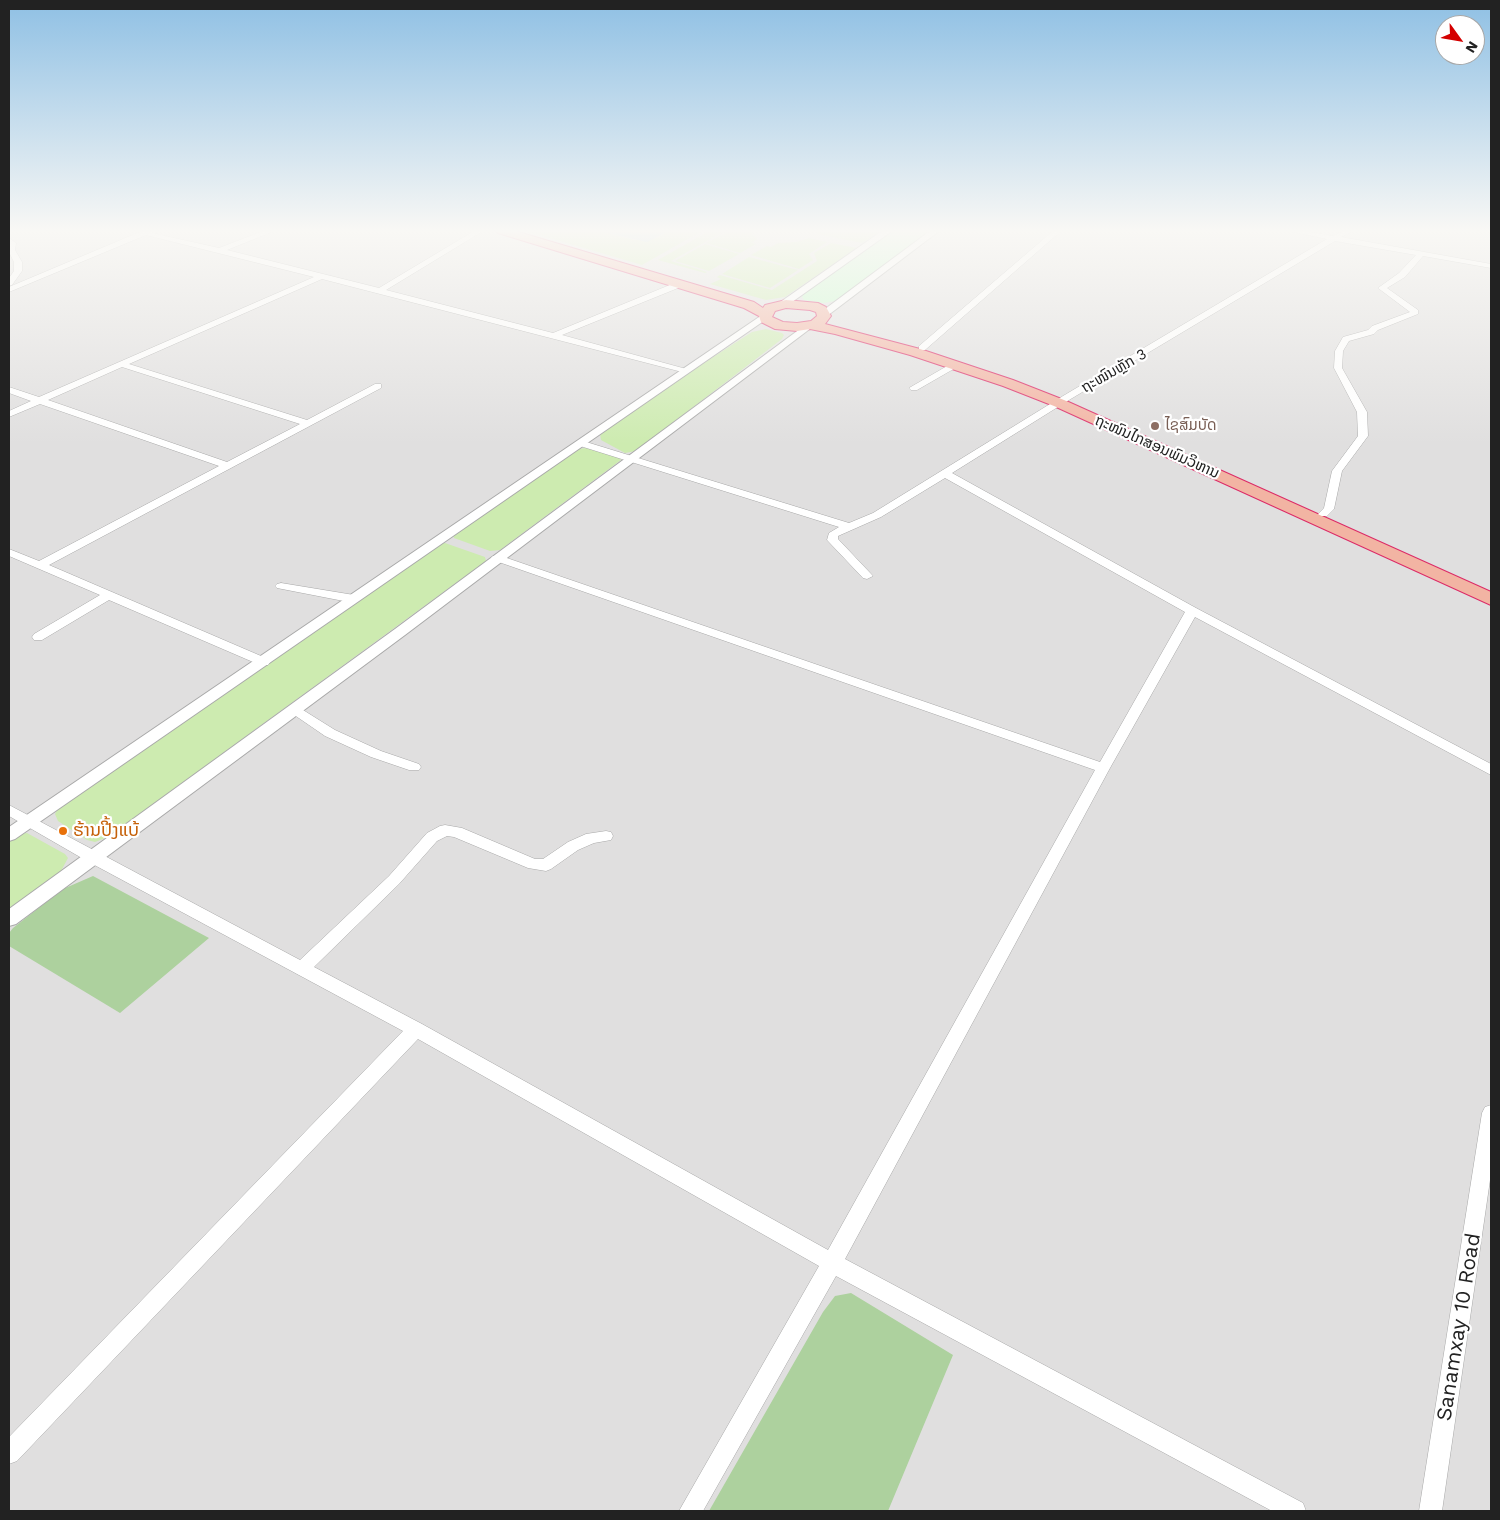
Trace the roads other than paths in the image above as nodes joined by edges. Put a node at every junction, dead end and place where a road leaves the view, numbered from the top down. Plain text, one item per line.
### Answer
1 (264, 302) edge
2 (422, 302) edge
3 (641, 302) edge
4 (741, 302) edge
5 (767, 302) edge
6 (786, 302) edge
7 (841, 302) edge
8 (975, 302) edge
9 (1228, 302) edge
10 (1401, 302) edge
11 (782, 305) junction
12 (765, 315) junction
13 (817, 320) junction
14 (553, 336) junction
15 (922, 348) junction
16 (954, 364) junction
17 (123, 365) junction
18 (686, 370) junction
19 (378, 386) dead end
20 (914, 388) dead end
21 (9, 390) edge
22 (40, 400) junction
23 (1063, 401) junction
24 (9, 414) edge
25 (308, 423) junction
26 (580, 443) junction
27 (632, 460) junction
28 (229, 466) junction
29 (1223, 472) junction
30 (944, 473) junction
31 (1323, 514) junction
32 (849, 527) junction
33 (9, 552) edge
34 (497, 558) junction
35 (40, 566) junction
36 (867, 576) dead end
37 (281, 586) dead end
38 (1491, 589) edge
39 (109, 595) junction
40 (354, 599) junction
41 (1491, 599) edge
42 (1192, 611) junction
43 (38, 637) dead end
44 (264, 662) junction
45 (295, 709) junction
46 (414, 767) dead end
47 (1103, 768) junction
48 (1491, 770) edge
49 (9, 810) edge
50 (29, 821) junction
51 (9, 835) edge
52 (606, 836) dead end
53 (92, 857) junction
54 (9, 919) edge
55 (301, 969) junction
56 (416, 1029) junction
57 (1491, 1113) edge
58 (832, 1263) junction
59 (9, 1453) edge
60 (690, 1511) edge
61 (1295, 1511) edge
62 (1430, 1511) edge

1 - 17 street
2 - 14 street
3 - 14 street
4 - 12 highway
5 - 11 highway
6 - 11 street
7 - 13 street
8 - 15 street
9 - 23 street, ຖະໜົນຫຼັກ 3
10 - 31 street
11 - 12 highway
11 - 13 highway
12 - 13 highway
12 - 18 street
13 - 15 highway, ຖະໜົນໄກສອນພົມວິຫານ
13 - 16 highway, ຖະໜົນໄກສອນພົມວິຫານ
13 - 27 street
14 - 18 street
15 - 23 highway, ຖະໜົນໄກສອນພົມວິຫານ
16 - 20 street
16 - 23 highway, ຖະໜົນໄກສອນພົມວິຫານ
17 - 22 street
17 - 25 street
18 - 26 street
19 - 25 street
21 - 22 street
22 - 24 street
22 - 28 street
23 - 29 highway, ຖະໜົນໄກສອນພົມວິຫານ
23 - 30 street
25 - 28 street
26 - 27 street
26 - 40 street
27 - 32 street
27 - 34 street
28 - 35 street
29 - 31 highway, ຖະໜົນໄກສອນພົມວິຫານ
29 - 41 highway, ຖະໜົນໄກສອນພົມວິຫານ
30 - 32 street
30 - 42 street
31 - 38 highway, ຖະໜົນໄກສອນພົມວິຫານ
32 - 36 street
33 - 35 street
34 - 45 street
34 - 47 street
35 - 39 street
37 - 40 street
39 - 43 street
39 - 44 street
40 - 44 street
42 - 47 street
42 - 48 street
44 - 50 street
45 - 46 street
45 - 53 street
47 - 58 street
49 - 50 street
50 - 51 street
50 - 53 street
52 - 55 street
53 - 54 street
53 - 55 street
55 - 56 street
56 - 58 street
56 - 59 street
57 - 62 street, Sanamxay 10 Road
58 - 60 street
58 - 61 street

